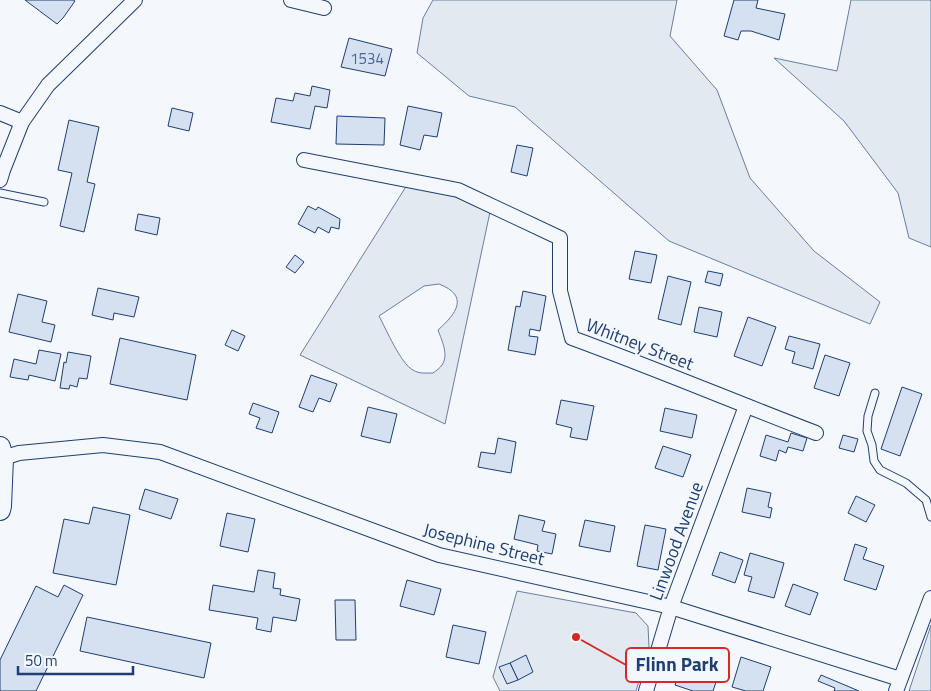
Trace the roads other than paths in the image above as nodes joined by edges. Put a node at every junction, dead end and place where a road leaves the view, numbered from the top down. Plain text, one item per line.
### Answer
1 (135, 0) edge
2 (291, 0) edge
3 (324, 8) dead end
4 (0, 113) edge
5 (22, 122) junction
6 (304, 160) dead end
7 (0, 180) edge
8 (0, 192) edge
9 (44, 202) dead end
10 (875, 393) dead end
11 (746, 406) junction
12 (816, 433) dead end
13 (2, 452) edge
14 (0, 510) edge
15 (931, 517) edge
16 (931, 598) edge
17 (671, 607) junction
18 (898, 685) edge
19 (646, 691) edge

1 - 5 street
2 - 3 street
4 - 5 street
5 - 7 street
6 - 11 street, Whitney Street
8 - 9 lane
10 - 15 lane
11 - 12 street, Whitney Street
11 - 17 street, Linwood Avenue
13 - 14 main road
13 - 17 street, Josephine Street
16 - 18 street
17 - 18 street, Josephine Street
17 - 19 street, Linwood Avenue

